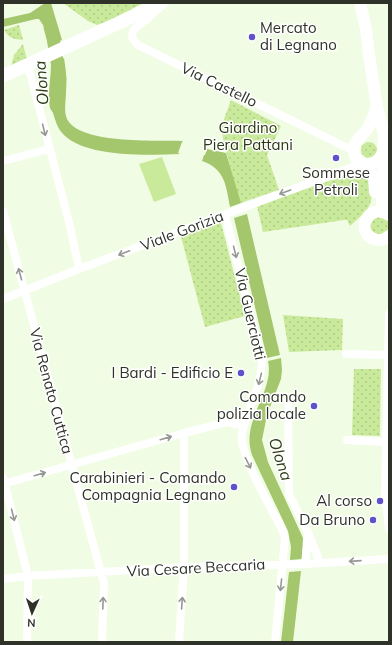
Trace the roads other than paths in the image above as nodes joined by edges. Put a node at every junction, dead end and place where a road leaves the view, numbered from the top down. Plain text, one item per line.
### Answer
1 (163, 3) edge
2 (360, 4) edge
3 (28, 65) junction
4 (3, 76) edge
5 (377, 107) junction
6 (386, 134) edge
7 (360, 138) junction
8 (49, 149) junction
9 (383, 150) junction
10 (359, 159) junction
11 (3, 161) edge
12 (3, 211) edge
13 (371, 214) junction
14 (387, 214) edge
15 (225, 215) junction
16 (389, 236) edge
17 (79, 269) junction
18 (24, 290) junction
19 (3, 299) edge
20 (389, 314) edge
21 (389, 322) edge
22 (346, 354) dead end
23 (388, 355) junction
24 (388, 366) edge
25 (288, 404) dead end
26 (244, 426) junction
27 (388, 427) edge
28 (184, 433) junction
29 (347, 440) dead end
30 (386, 442) junction
31 (72, 465) junction
32 (4, 482) edge
33 (389, 529) edge
34 (308, 532) junction
35 (389, 558) edge
36 (320, 563) junction
37 (285, 564) junction
38 (303, 564) junction
39 (184, 567) junction
40 (101, 573) junction
41 (28, 576) junction
42 (3, 579) edge
43 (28, 642) edge
44 (102, 642) edge
45 (179, 642) edge
46 (275, 642) edge

1 - 3 main road
1 - 10 street, Via Castello
2 - 5 street
3 - 4 main road
3 -> 8 street
5 - 6 street
5 - 7 street
6 - 9 street
7 - 9 street
7 - 10 street
8 - 11 street
8 - 17 street
9 - 10 street
9 - 14 street
10 - 13 street
10 -> 15 street, Viale Gorizia
18 -> 12 street, Via Renato Cuttica
13 - 14 street
13 - 16 street
15 -> 17 street, Viale Gorizia
15 -> 26 street, Via Guerciotti
17 - 18 street, Viale Gorizia
18 - 19 street, Viale Gorizia
18 - 31 street, Via Renato Cuttica
20 - 21 street
21 - 23 street
22 - 23 street
23 - 24 street
24 - 27 street
25 - 34 street
26 - 28 street
26 -> 37 street, Via Guerciotti
27 - 30 street
31 -> 28 street
28 - 39 street
29 - 30 street
30 - 33 street
32 -> 31 street
31 - 40 street, Via Renato Cuttica
32 -> 41 street
34 - 36 street
34 - 38 street
35 -> 36 street, Via Cesare Beccaria
36 - 38 street, Via Cesare Beccaria
37 - 38 street, Via Cesare Beccaria
37 - 39 street, Via Cesare Beccaria
37 -> 46 street, Via Guerciotti
39 - 40 street, Via Cesare Beccaria
45 -> 39 street
40 - 41 street, Via Cesare Beccaria
44 -> 40 street, Via Renato Cuttica
41 - 42 street, Via Cesare Beccaria
41 - 43 street

